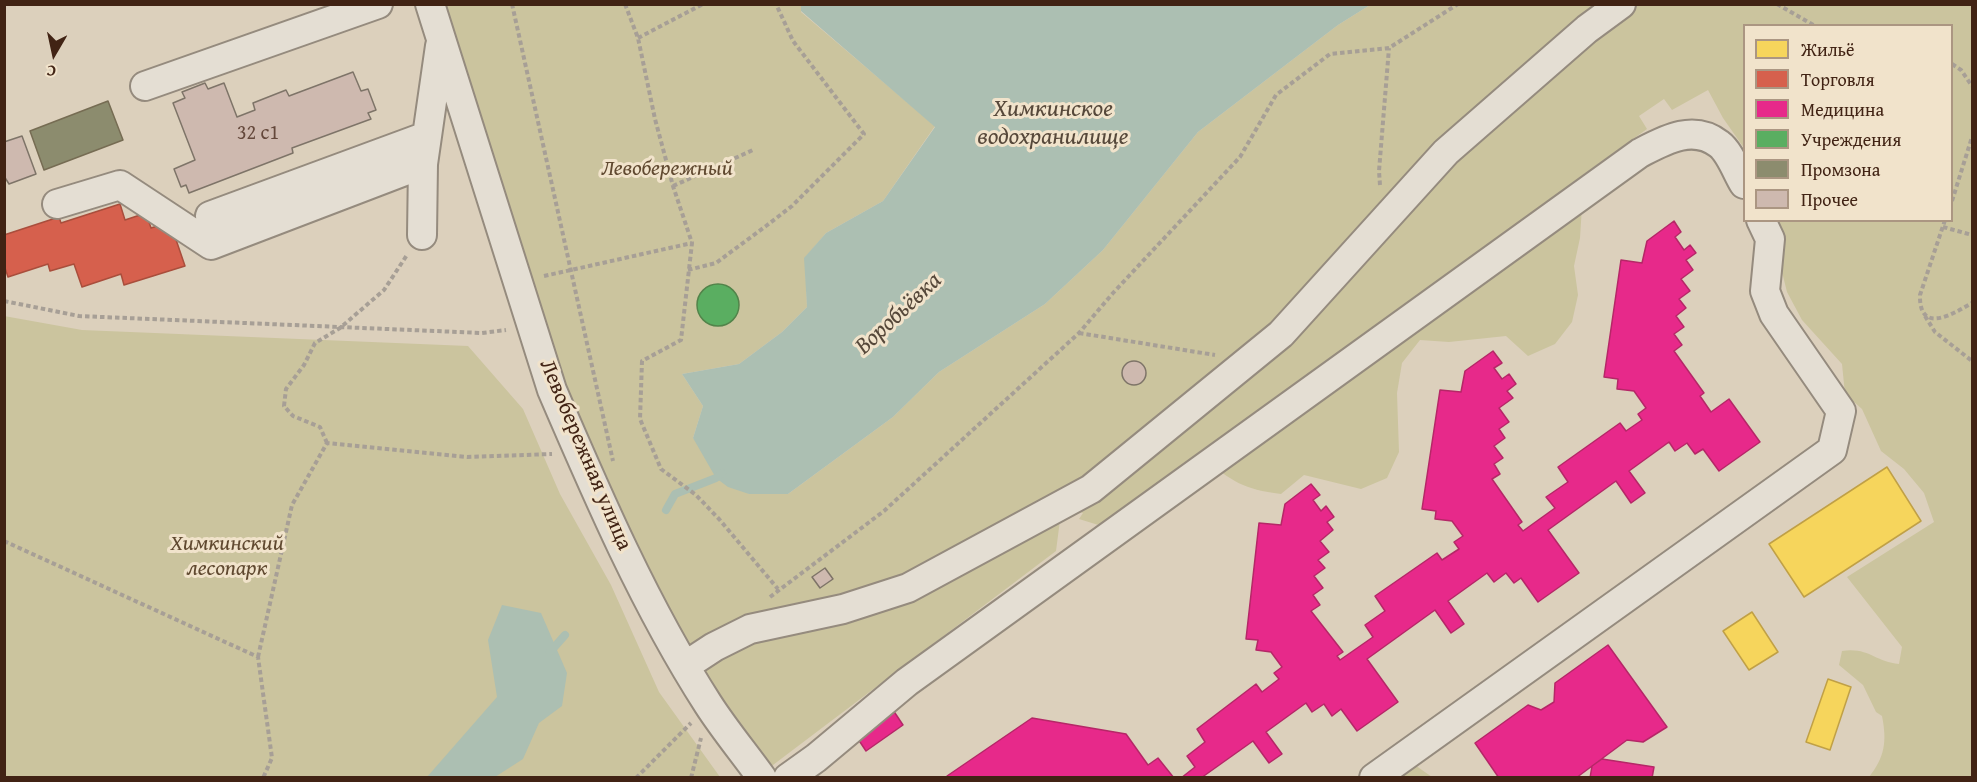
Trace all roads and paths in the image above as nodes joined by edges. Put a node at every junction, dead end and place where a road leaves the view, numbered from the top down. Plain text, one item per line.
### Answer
1 (378, 4) edge
2 (430, 4) edge
3 (512, 4) edge
4 (625, 4) edge
5 (703, 4) edge
6 (776, 4) edge
7 (1458, 4) edge
8 (1621, 4) edge
9 (1777, 4) edge
10 (1812, 24) edge
11 (441, 38) junction
12 (638, 38) junction
13 (1389, 48) junction
14 (1953, 65) edge
15 (145, 86) dead end
16 (1972, 86) edge
17 (427, 136) junction
18 (1972, 137) edge
19 (753, 150) dead end
20 (423, 164) junction
21 (1743, 182) edge
22 (673, 186) junction
23 (1953, 198) edge
24 (57, 204) dead end
25 (210, 216) dead end
26 (1385, 220) junction
27 (1762, 222) edge
28 (1944, 222) edge
29 (1943, 226) junction
30 (422, 235) joint
31 (1972, 235) edge
32 (692, 243) junction
33 (571, 269) junction
34 (688, 270) junction
35 (536, 278) dead end
36 (4, 301) edge
37 (1972, 303) edge
38 (1924, 315) junction
39 (531, 321) junction
40 (340, 328) junction
41 (1079, 333) junction
42 (1248, 360) junction
43 (1972, 361) edge
44 (327, 443) junction
45 (546, 456) dead end
46 (615, 468) dead end
47 (4, 541) edge
48 (778, 589) junction
49 (762, 604) dead end
50 (258, 657) junction
51 (685, 666) junction
52 (708, 705) junction
53 (263, 777) edge
54 (636, 777) edge
55 (762, 777) edge
56 (788, 777) edge
57 (1374, 777) edge

1 - 15 street
2 - 11 street, Левобережная улица
3 - 33 path
4 - 12 path
5 - 12 path
6 - 34 path
7 - 13 path
8 - 26 street
9 - 10 path
11 - 17 street
11 - 39 street, Левобережная улица
12 - 22 path
13 - 26 path
13 - 41 path
14 - 16 path
17 - 20 street
17 - 25 street
18 - 23 path
19 - 22 path
20 - 24 street
20 - 30 street
21 - 56 street
22 - 32 path
26 - 42 street
27 - 57 street
28 - 29 path
29 - 31 path
29 - 38 path
30 - 40 path
32 - 33 path
32 - 34 path
33 - 35 path
33 - 46 path
34 - 48 path
36 - 40 path
37 - 38 path
38 - 43 path
39 - 40 path
39 - 51 street, Левобережная улица
40 - 44 path
41 - 42 path
41 - 48 path
42 - 51 street
44 - 45 path
44 - 50 path
47 - 50 path
48 - 49 path
50 - 53 path
51 - 52 street, Левобережная улица
52 - 54 path
52 - 55 street, Левобережная улица

